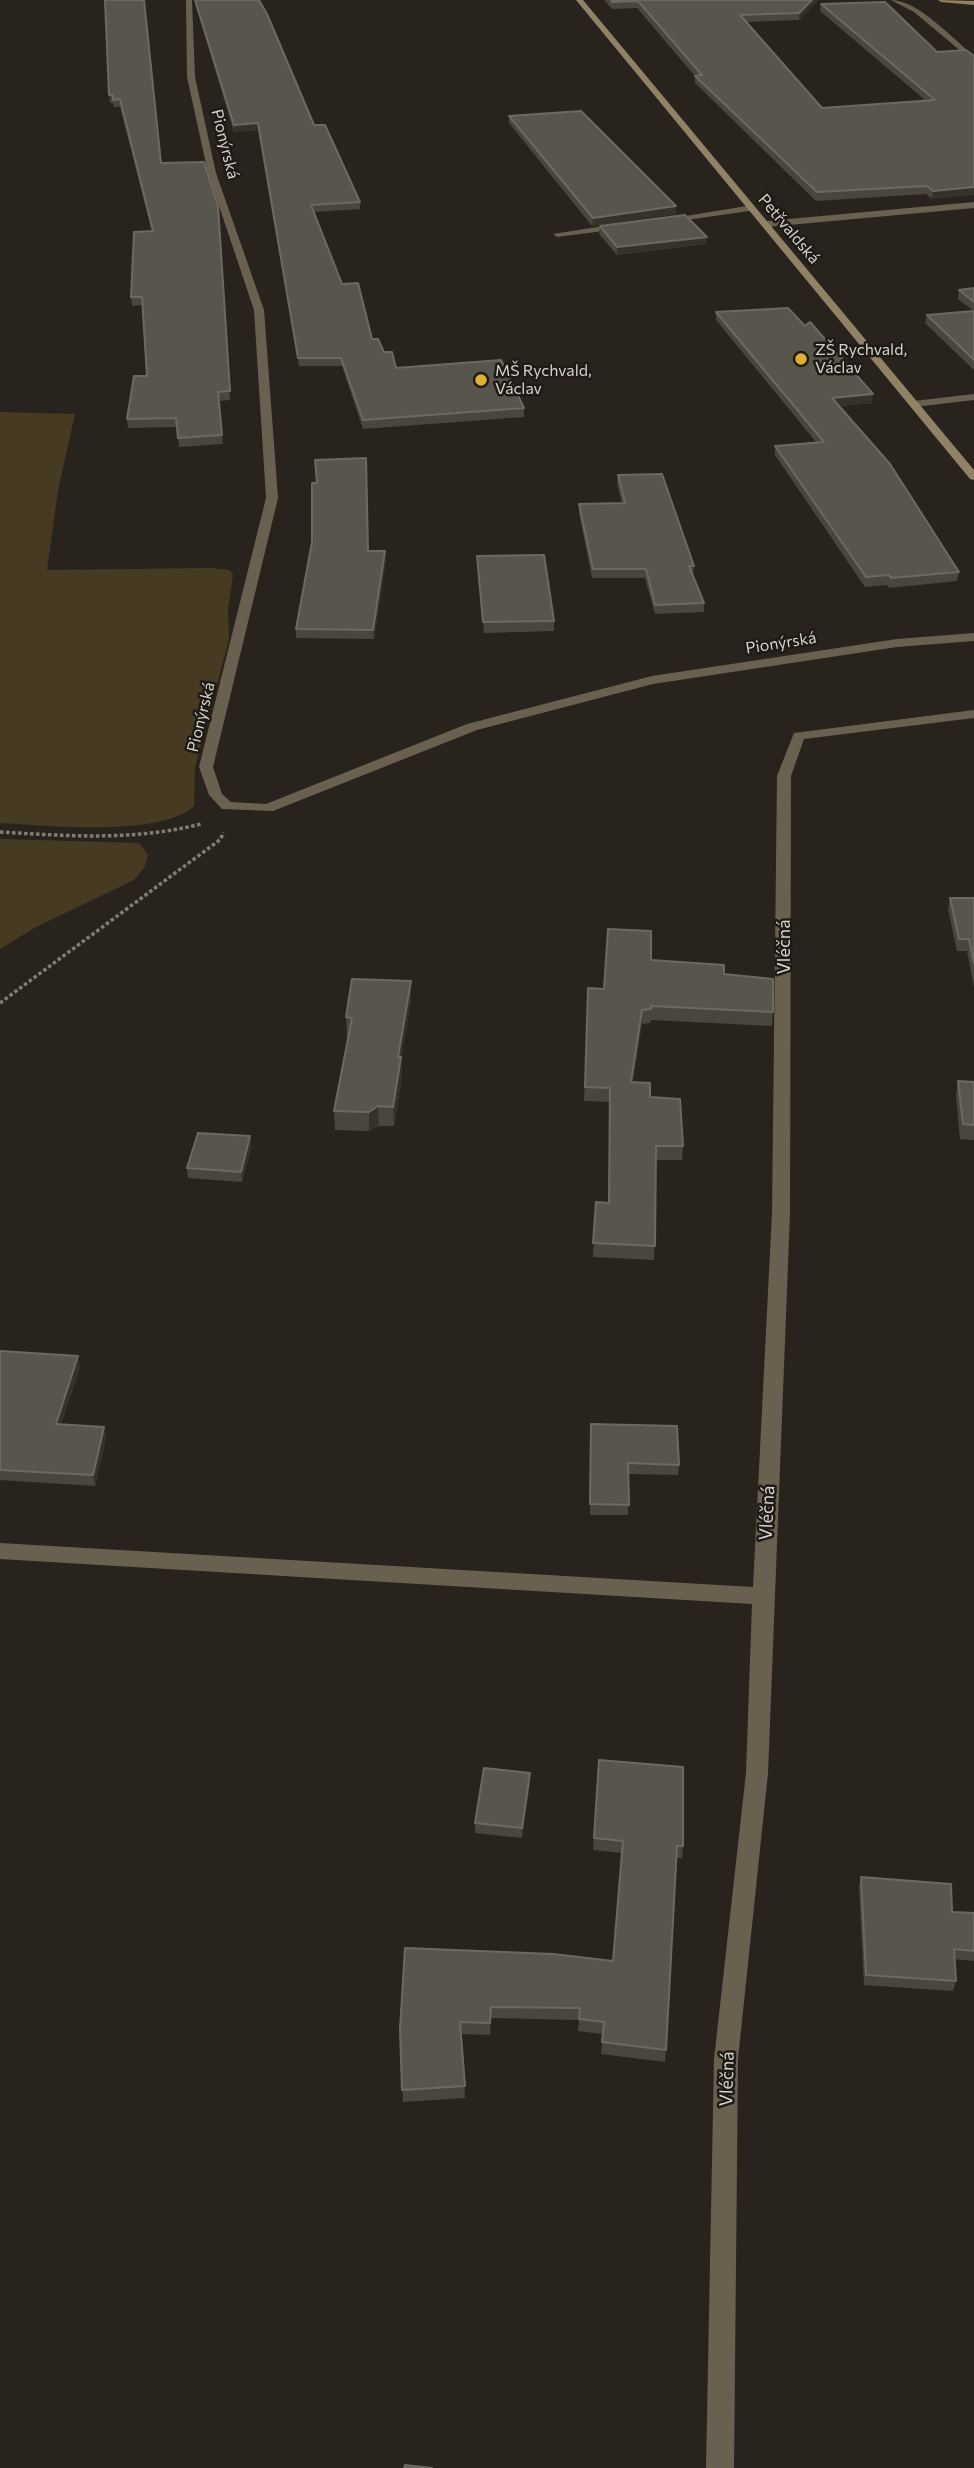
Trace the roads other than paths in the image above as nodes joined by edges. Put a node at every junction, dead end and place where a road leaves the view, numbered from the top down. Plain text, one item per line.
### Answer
1 (189, 0) edge
2 (579, 0) edge
3 (894, 0) edge
4 (941, 0) edge
5 (974, 3) edge
6 (974, 60) edge
7 (974, 205) edge
8 (753, 208) junction
9 (649, 222) edge
10 (636, 224) edge
11 (766, 224) junction
12 (557, 234) dead end
13 (974, 397) edge
14 (914, 404) junction
15 (974, 477) edge
16 (974, 637) edge
17 (974, 714) edge
18 (0, 1551) edge
19 (763, 1596) junction
20 (720, 2468) edge

1 - 16 street, Pionýrská
2 - 8 street, Petřvaldská
3 - 6 street
4 - 5 street
7 - 11 street
8 - 9 street
8 - 11 street, Petřvaldská
10 - 12 street
11 - 14 street, Petřvaldská
13 - 14 street
14 - 15 street, Petřvaldská
17 - 19 street, Vléčná
18 - 19 street
19 - 20 street, Vléčná

